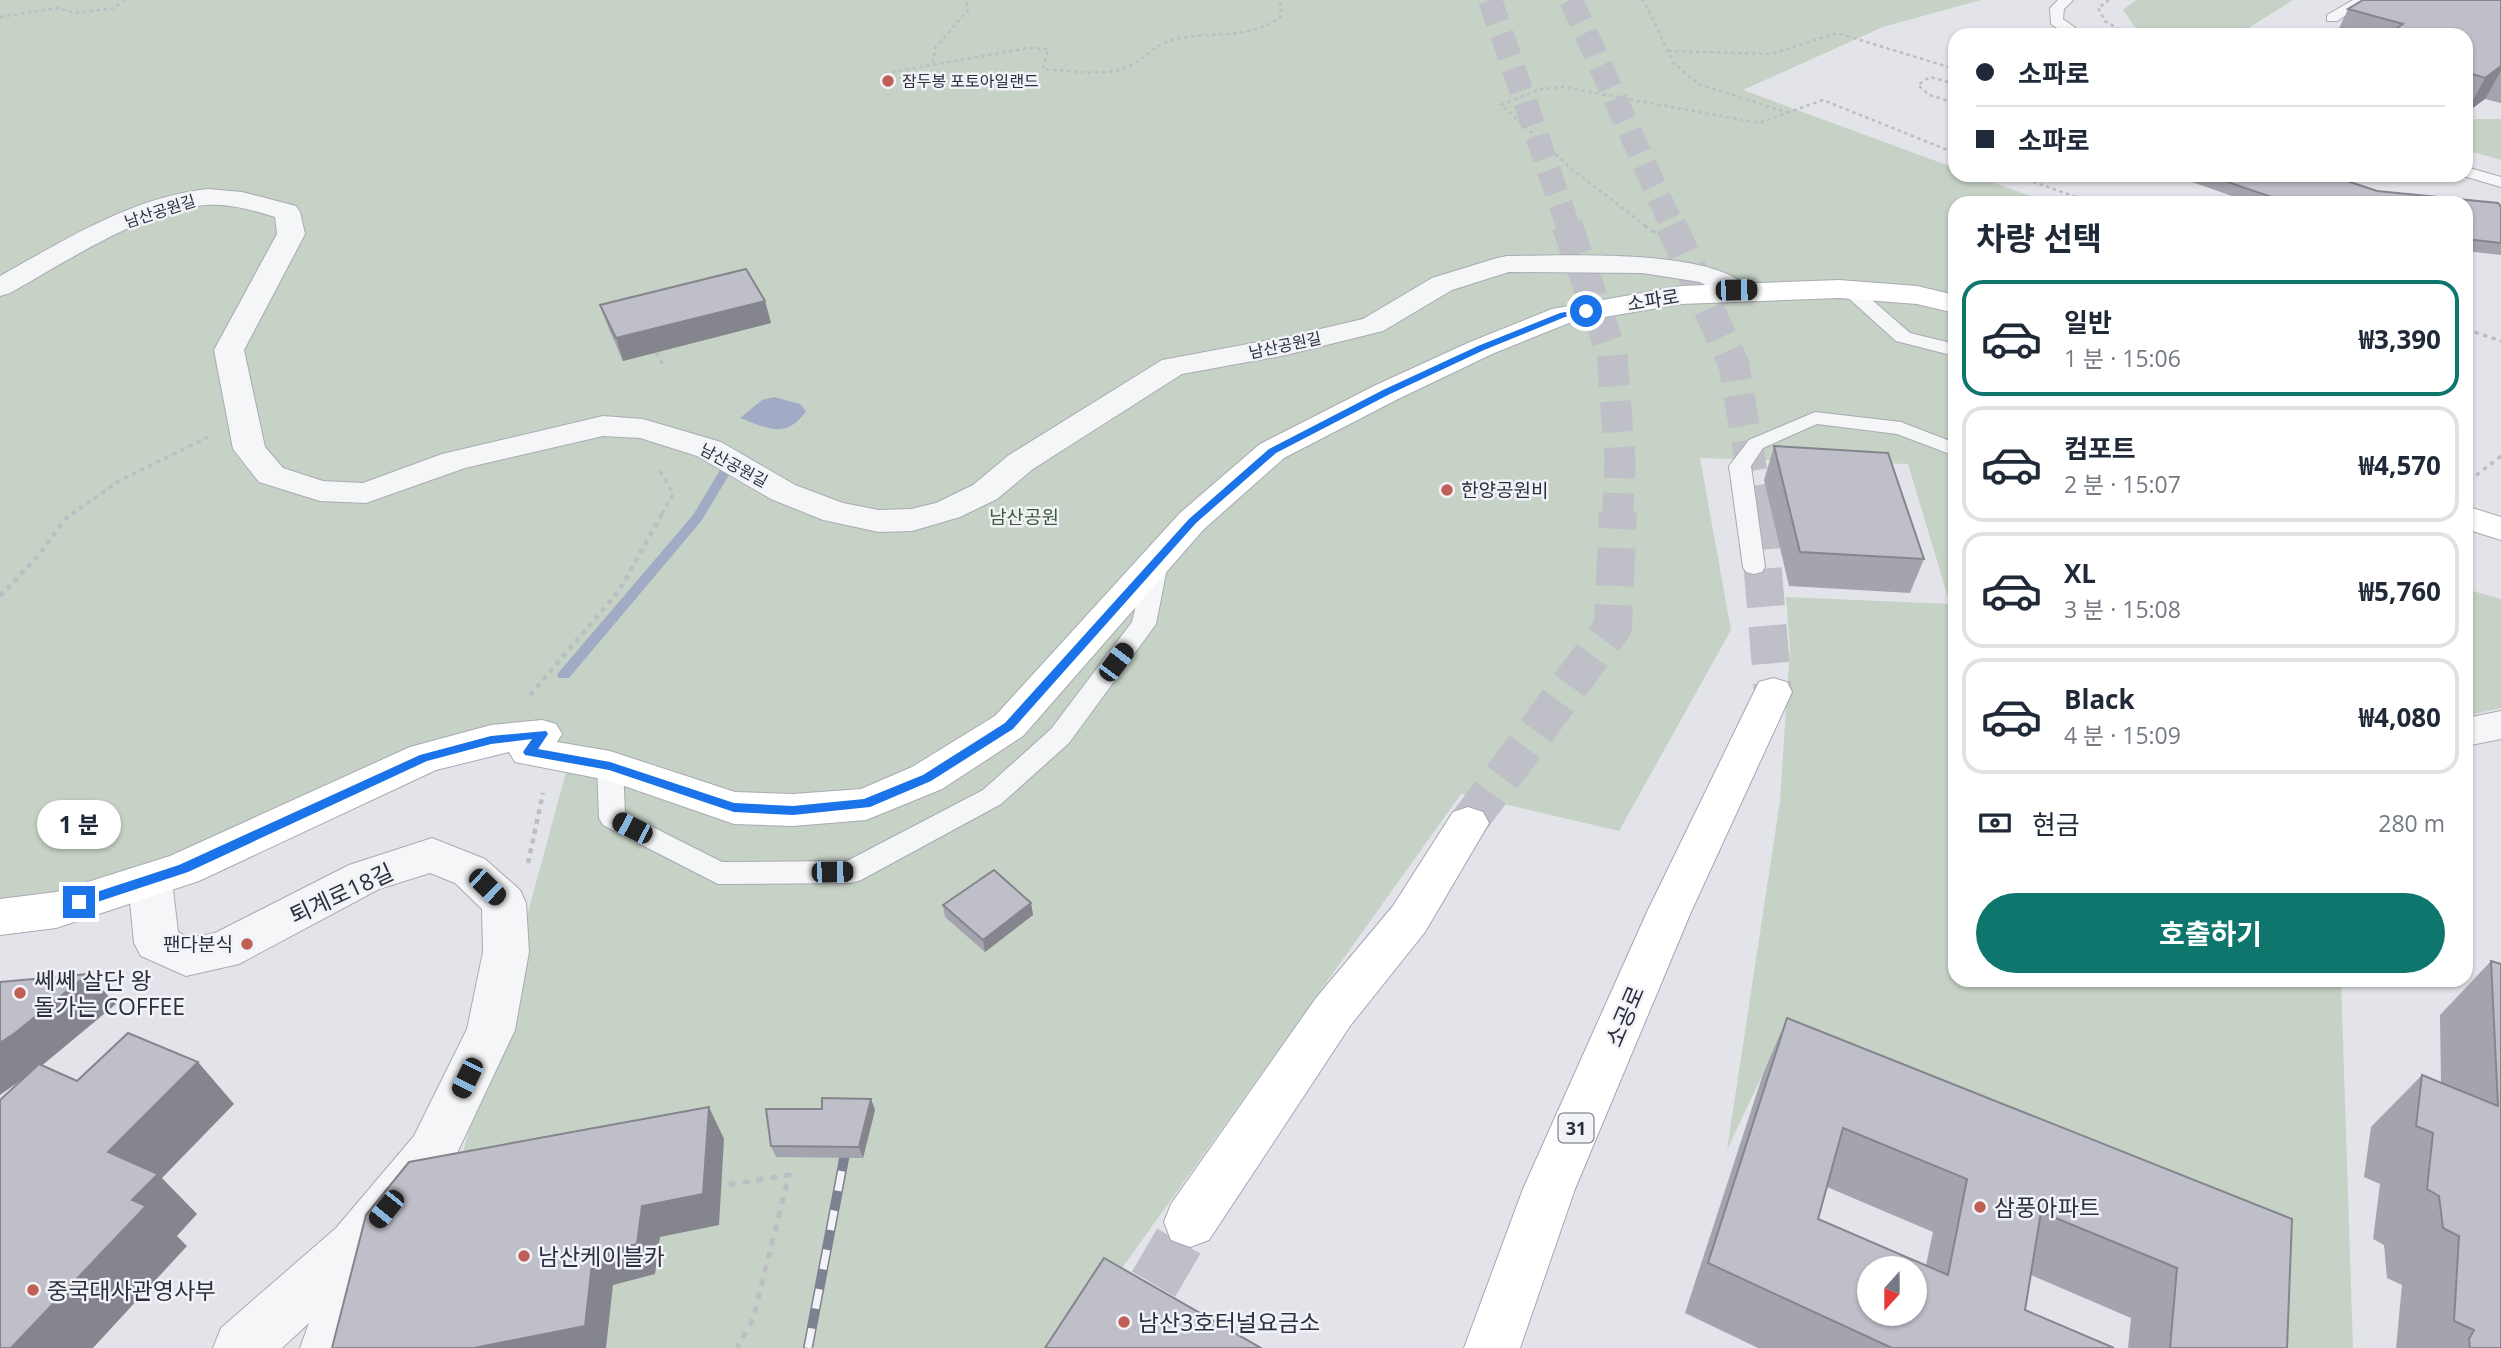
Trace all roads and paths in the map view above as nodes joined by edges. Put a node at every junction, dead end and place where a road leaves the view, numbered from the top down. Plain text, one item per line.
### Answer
1 (124, 0) edge
2 (966, 0) edge
3 (1280, 0) edge
4 (1641, 0) edge
5 (2066, 0) edge
6 (2109, 0) edge
7 (2363, 0) edge
8 (0, 17) edge
9 (2332, 18) dead end
10 (2067, 28) edge
11 (2117, 28) edge
12 (1668, 51) junction
13 (933, 63) junction
14 (1948, 67) edge
15 (890, 80) dead end
16 (1948, 82) edge
17 (1948, 101) edge
18 (1790, 113) junction
19 (1948, 150) edge
20 (2473, 174) edge
21 (2033, 182) edge
22 (2501, 182) edge
23 (2074, 196) edge
24 (1722, 283) junction
25 (0, 287) edge
26 (1850, 290) junction
27 (1948, 302) edge
28 (2473, 331) edge
29 (2501, 341) edge
30 (1948, 349) edge
31 (656, 352) edge
32 (665, 368) dead end
33 (243, 419) junction
34 (1948, 447) edge
35 (2501, 456) edge
36 (659, 470) dead end
37 (2473, 478) edge
38 (2473, 519) edge
39 (2501, 529) edge
40 (1158, 557) junction
41 (1754, 568) dead end
42 (0, 596) edge
43 (1773, 692) tunnel mouth
44 (2501, 725) edge
45 (2473, 731) edge
46 (491, 740) junction
47 (529, 752) junction
48 (610, 766) junction
49 (1468, 822) tunnel mouth
50 (150, 881) junction
51 (504, 903) junction
52 (0, 917) edge
53 (711, 1188) dead end
54 (1190, 1222) tunnel mouth
55 (355, 1247) junction
56 (241, 1348) edge
57 (328, 1348) edge
58 (737, 1348) edge
59 (1492, 1348) edge

1 - 8 path
2 - 13 path
3 - 13 path
4 - 12 path
5 - 10 lane
6 - 11 path
7 - 9 lane
12 - 14 path
12 - 18 path
13 - 15 path
16 - 17 path
18 - 19 path
18 - 24 path
20 - 22 lane
21 - 23 path
24 - 26 street, 소파로
24 - 33 street, 남산공원길
24 - 40 street, 소파로
25 - 33 street, 남산공원길
26 - 27 street, 소파로
26 - 30 lane
28 - 29 path
31 - 32 path
33 - 42 path
34 - 41 lane
35 - 37 path
36 - 46 path
38 - 39 street
40 - 48 street, 소파로
40 - 48 lane
43 - 59 street, 소공로 / 31
44 - 45 street
46 - 47 street
46 - 50 street
47 - 48 street, 소파로
47 - 51 path
49 - 54 street
50 - 51 street, 퇴계로18길
50 - 52 street
51 - 55 street
53 - 58 path
55 - 56 street
55 - 57 street

